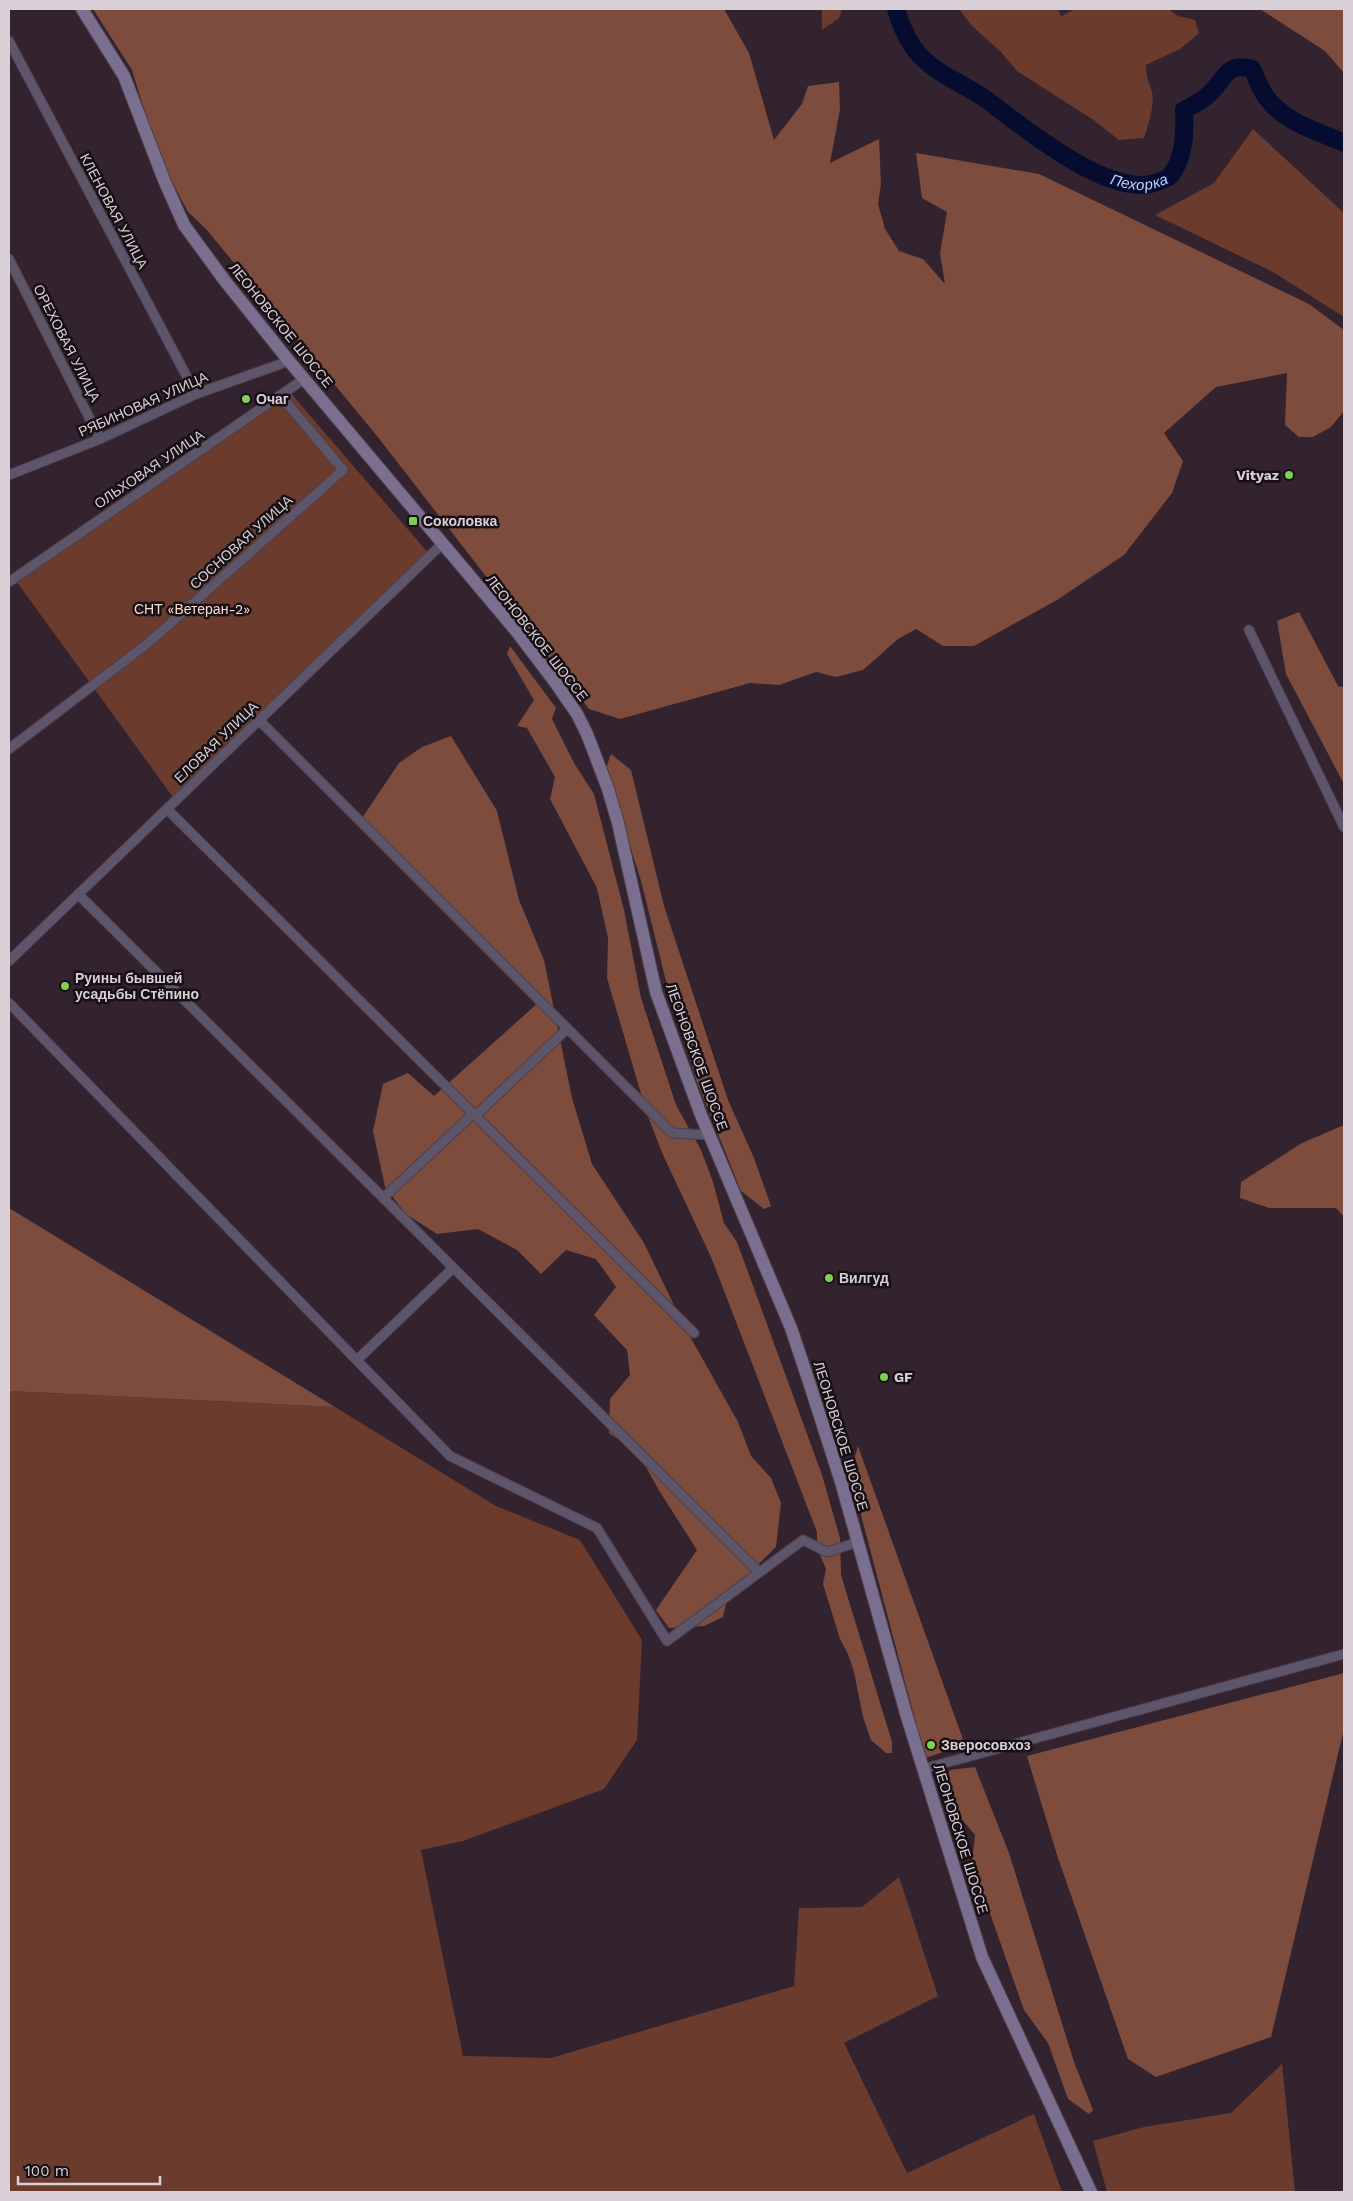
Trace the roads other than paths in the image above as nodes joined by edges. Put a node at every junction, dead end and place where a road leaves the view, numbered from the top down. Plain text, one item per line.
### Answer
1 (82, 9) edge
2 (9, 41) edge
3 (9, 259) edge
4 (289, 361) junction
5 (304, 379) junction
6 (196, 394) junction
7 (280, 395) junction
8 (100, 439) junction
9 (9, 474) edge
10 (443, 543) junction
11 (9, 582) edge
12 (1249, 630) dead end
13 (258, 720) junction
14 (9, 749) edge
15 (167, 809) junction
16 (1344, 827) edge
17 (78, 894) junction
18 (9, 961) edge
19 (9, 1003) edge
20 (568, 1028) junction
21 (474, 1115) junction
22 (709, 1135) junction
23 (383, 1198) junction
24 (453, 1268) junction
25 (694, 1333) dead end
26 (356, 1360) junction
27 (858, 1542) junction
28 (759, 1572) junction
29 (1344, 1654) edge
30 (924, 1769) junction
31 (1091, 2192) edge

1 - 4 main road, ЛЕОНОВСКОЕ ШОССЕ
2 - 6 street, КЛЕНОВАЯ УЛИЦА
3 - 8 street, ОРЕХОВАЯ УЛИЦА
4 - 5 main road, ЛЕОНОВСКОЕ ШОССЕ
4 - 6 street, РЯБИНОВАЯ УЛИЦА
5 - 7 street, ОЛЬХОВАЯ УЛИЦА
5 - 10 main road, ЛЕОНОВСКОЕ ШОССЕ
6 - 8 street, РЯБИНОВАЯ УЛИЦА
7 - 11 street, ОЛЬХОВАЯ УЛИЦА
7 - 14 street, СОСНОВАЯ УЛИЦА
8 - 9 street, РЯБИНОВАЯ УЛИЦА
10 - 13 street, ЕЛОВАЯ УЛИЦА
10 - 22 main road, ЛЕОНОВСКОЕ ШОССЕ
12 - 16 street
13 - 15 street, ЕЛОВАЯ УЛИЦА
13 - 20 street
15 - 17 street, ЕЛОВАЯ УЛИЦА
15 - 21 street
17 - 18 street, ЕЛОВАЯ УЛИЦА
17 - 23 street
19 - 26 street
20 - 21 street
20 - 22 street
21 - 23 street
21 - 25 street
22 - 27 main road, ЛЕОНОВСКОЕ ШОССЕ
23 - 24 street
24 - 26 street
24 - 28 street
26 - 28 street
27 - 28 street
27 - 30 main road, ЛЕОНОВСКОЕ ШОССЕ
29 - 30 street
30 - 31 main road, ЛЕОНОВСКОЕ ШОССЕ

